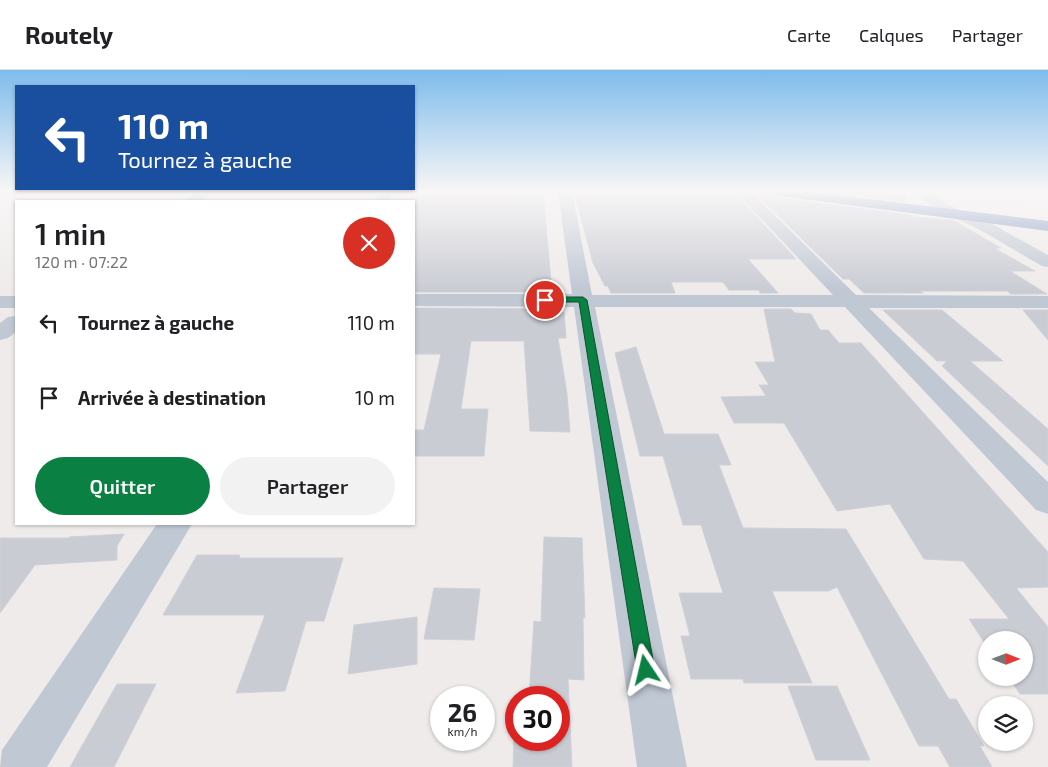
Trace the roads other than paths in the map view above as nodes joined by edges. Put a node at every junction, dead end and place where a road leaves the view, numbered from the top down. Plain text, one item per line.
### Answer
1 (570, 225) edge
2 (774, 225) edge
3 (981, 225) edge
4 (1048, 262) edge
5 (415, 300) edge
6 (583, 300) junction
7 (0, 302) edge
8 (15, 302) edge
9 (850, 302) junction
10 (1048, 302) edge
11 (15, 323) edge
12 (0, 333) edge
13 (1048, 502) edge
14 (173, 525) edge
15 (19, 767) edge
16 (662, 767) edge

1 - 6 street
2 - 9 street
3 - 4 street
5 - 6 street
6 - 9 street
6 - 16 street
7 - 8 street
9 - 10 street
9 - 13 street
11 - 12 street
14 - 15 street

